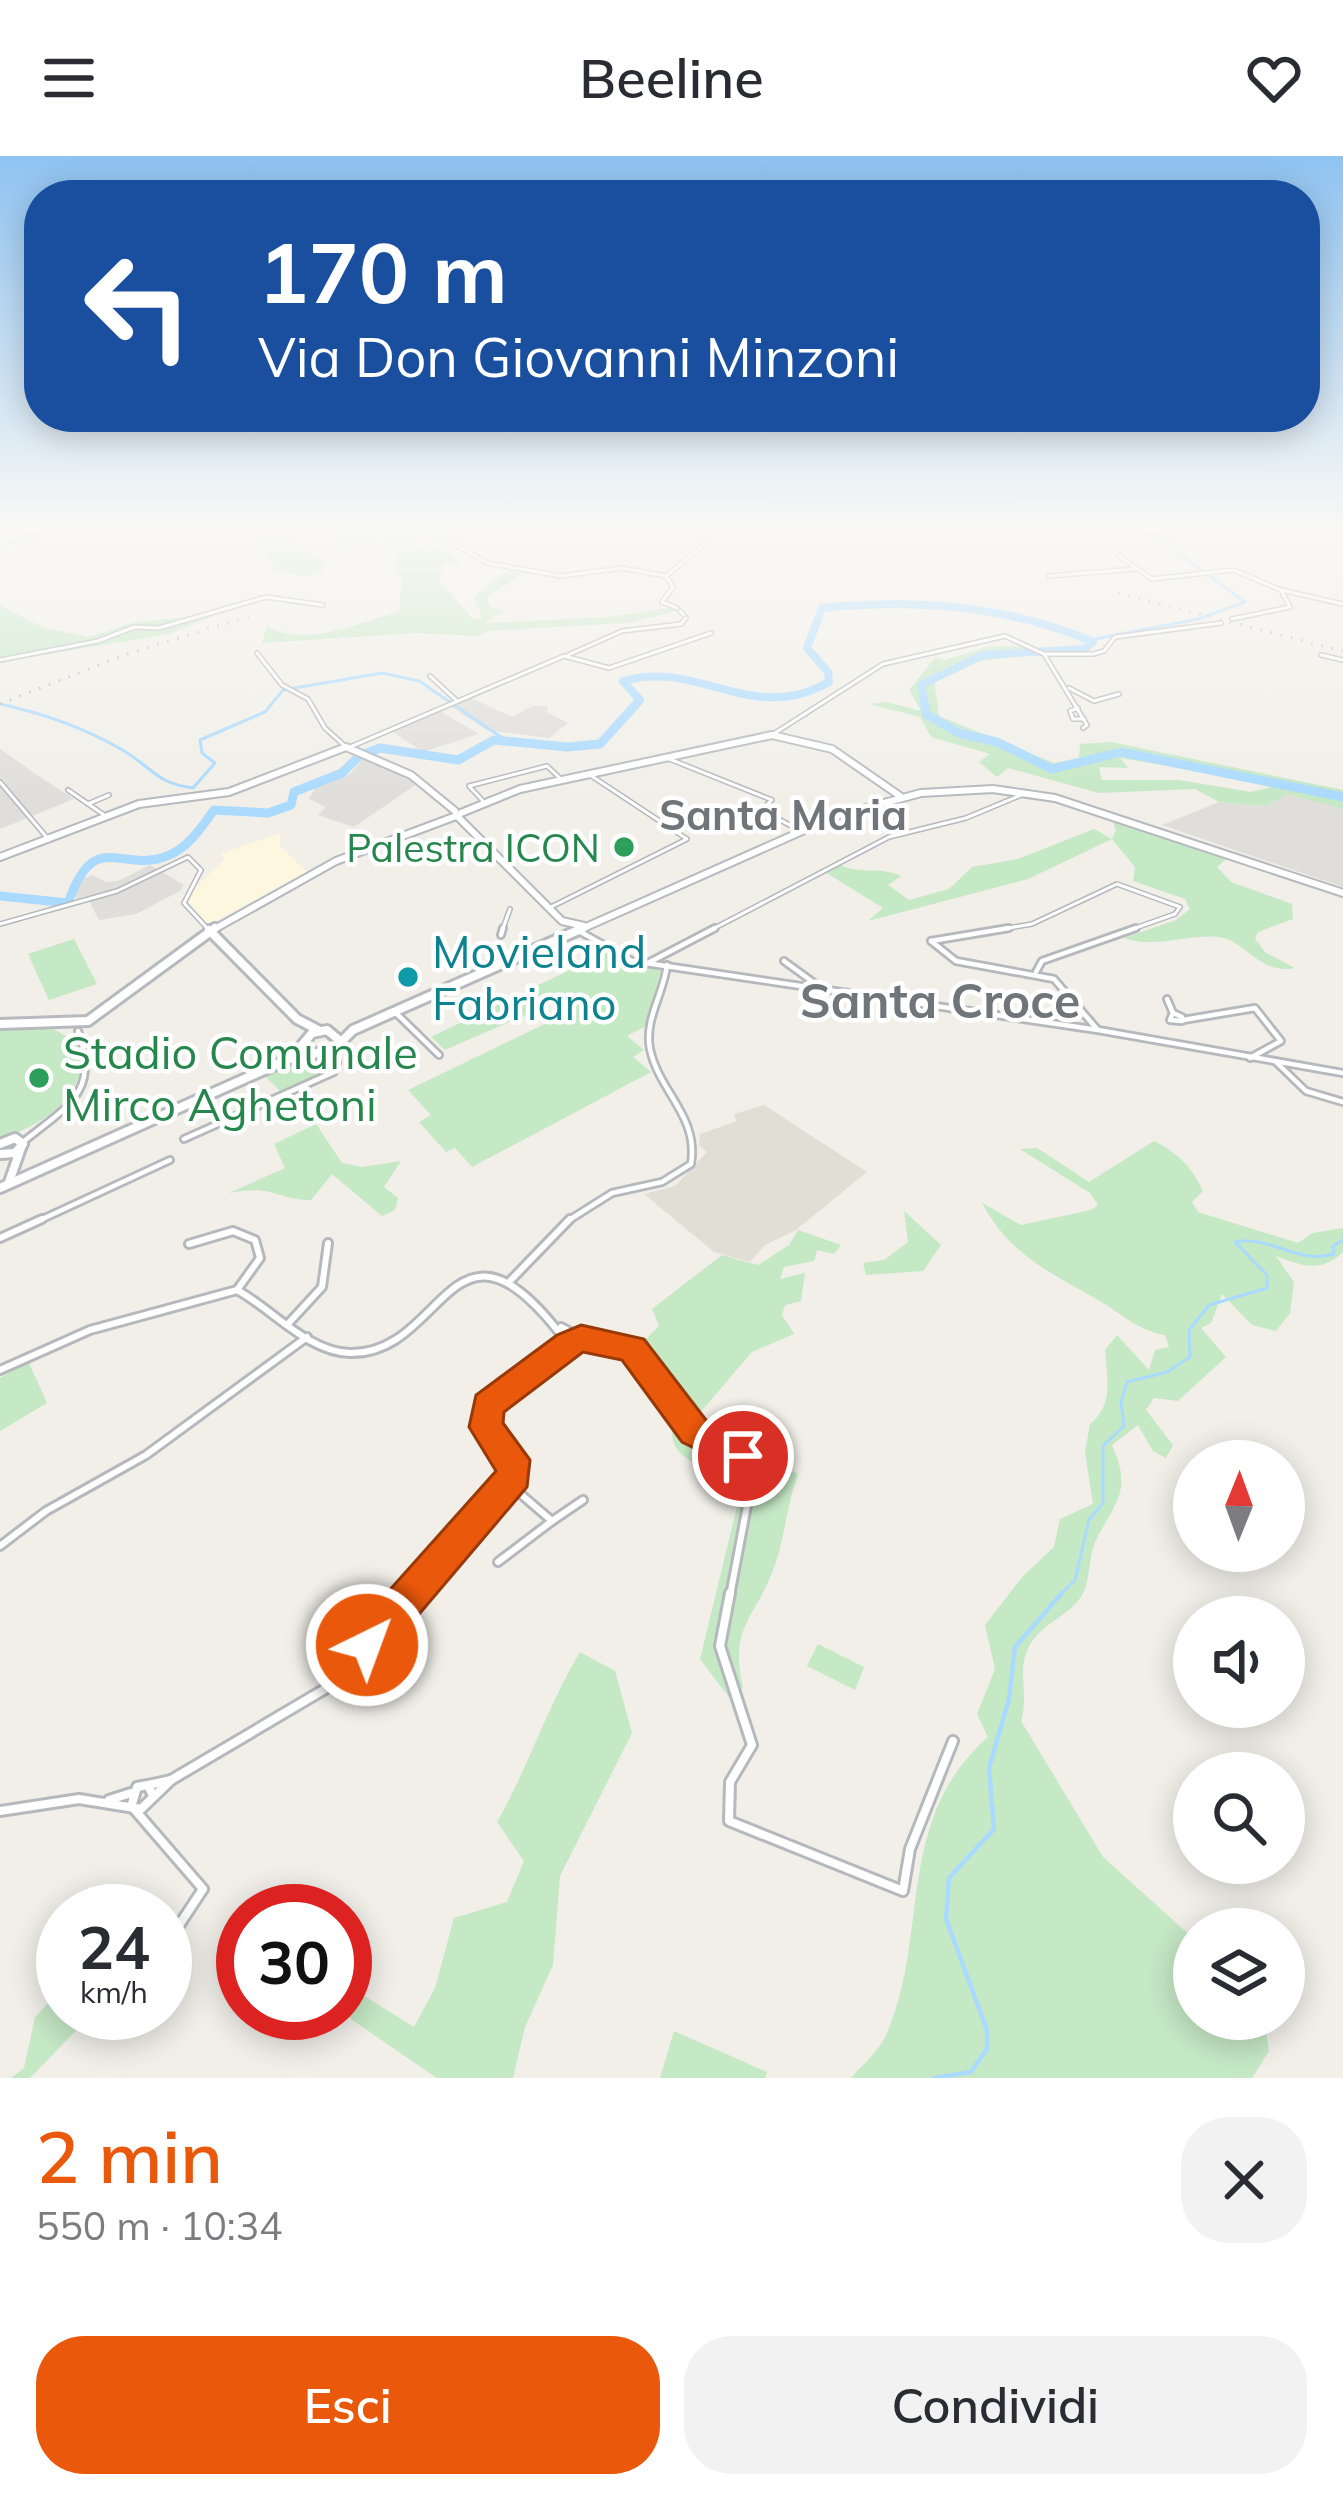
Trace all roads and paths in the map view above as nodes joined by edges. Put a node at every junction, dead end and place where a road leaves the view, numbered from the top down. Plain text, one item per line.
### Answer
1 (193, 619) edge
2 (681, 619) edge
3 (1221, 623) dead end
4 (711, 633) dead end
5 (257, 653) dead end
6 (1044, 654) junction
7 (1321, 655) dead end
8 (568, 656) junction
9 (0, 659) edge
10 (1343, 660) edge
11 (430, 676) dead end
12 (1069, 688) junction
13 (1119, 694) dead end
14 (456, 700) junction
15 (1078, 708) junction
16 (1084, 719) junction
17 (1083, 728) dead end
18 (778, 733) junction
19 (348, 747) junction
20 (668, 758) junction
21 (590, 775) junction
22 (562, 780) junction
23 (0, 782) edge
24 (68, 790) dead end
25 (1026, 793) junction
26 (110, 795) dead end
27 (901, 797) junction
28 (482, 801) junction
29 (88, 804) junction
30 (457, 813) junction
31 (107, 817) junction
32 (444, 823) junction
33 (801, 831) junction
34 (49, 840) junction
35 (0, 857) edge
36 (1343, 893) edge
37 (549, 908) junction
38 (510, 909) dead end
39 (0, 924) edge
40 (212, 928) junction
41 (572, 930) junction
42 (501, 935) dead end
43 (784, 961) dead end
44 (648, 963) junction
45 (667, 964) junction
46 (1036, 972) junction
47 (825, 989) junction
48 (1167, 999) dead end
49 (395, 1012) junction
50 (0, 1024) edge
51 (305, 1025) junction
52 (78, 1028) junction
53 (1093, 1028) junction
54 (320, 1030) junction
55 (337, 1036) junction
56 (304, 1041) junction
57 (310, 1053) junction
58 (330, 1054) junction
59 (440, 1055) dead end
60 (291, 1058) junction
61 (1250, 1058) junction
62 (1276, 1063) junction
63 (1343, 1073) edge
64 (1343, 1102) edge
65 (184, 1139) dead end
66 (19, 1146) junction
67 (1, 1149) edge
68 (170, 1160) dead end
69 (51, 1165) junction
70 (3, 1184) edge
71 (0, 1238) edge
72 (328, 1243) dead end
73 (189, 1244) dead end
74 (510, 1281) junction
75 (237, 1290) junction
76 (287, 1325) junction
77 (561, 1327) junction
78 (307, 1337) junction
79 (581, 1338) junction
80 (568, 1344) junction
81 (0, 1370) edge
82 (508, 1484) junction
83 (584, 1500) dead end
84 (552, 1521) junction
85 (0, 1546) edge
86 (498, 1562) dead end
87 (953, 1741) dead end
88 (171, 1780) junction
89 (148, 1785) junction
90 (131, 1793) junction
91 (109, 1800) junction
92 (151, 1801) junction
93 (133, 1808) junction
94 (0, 1811) edge
95 (145, 1824) junction
96 (192, 1906) edge

1 - 9 street
2 - 8 street
3 - 6 street
4 - 8 street
5 - 19 street
6 - 12 street
6 - 18 street
7 - 10 street
8 - 14 street
11 - 14 street
12 - 13 street
12 - 15 street
14 - 19 street
15 - 16 street
15 - 16 street
16 - 17 street
18 - 20 main road
18 - 27 main road
19 - 30 main road
19 - 31 main road
20 - 21 main road
20 - 33 street
21 - 22 main road
21 - 37 street
22 - 28 main road
22 - 28 street
23 - 34 street
24 - 29 street
25 - 27 main road
25 - 36 main road
25 - 44 street
26 - 29 street
27 - 33 main road
28 - 30 main road
29 - 31 street
30 - 32 main road
30 - 32 main road
30 - 37 main road
31 - 34 main road
32 - 40 main road
33 - 41 main road
34 - 35 main road
37 - 41 main road
38 - 42 street
39 - 40 street
40 - 51 main road
40 - 52 main road
41 - 44 street
41 - 49 main road
43 - 47 street
44 - 45 street
45 - 47 street
45 - 74 street
46 - 46 street
46 - 53 street
47 - 53 street
48 - 61 street
49 - 55 main road
49 - 59 street
50 - 52 main road
51 - 54 main road
51 - 56 main road
52 - 66 street
53 - 61 street
54 - 55 main road
54 - 56 main road
55 - 58 main road
56 - 57 main road
56 - 60 main road
57 - 58 main road
57 - 60 main road
58 - 65 street
60 - 69 main road
61 - 62 street
62 - 63 street
62 - 64 street
66 - 67 main road
66 - 69 main road
66 - 70 main road
68 - 71 street
69 - 70 main road
72 - 76 street
73 - 75 street
74 - 77 street
74 - 78 street
75 - 76 street
75 - 81 street
76 - 78 street
77 - 79 street
77 - 80 street
78 - 85 street
79 - 80 street
79 - 87 street
80 - 82 street
82 - 84 street
82 - 88 street
83 - 84 street
84 - 86 street
88 - 89 street
88 - 92 street
89 - 90 street
89 - 92 street
90 - 91 street
90 - 93 street
91 - 93 street
91 - 94 street
92 - 93 street
92 - 95 street
93 - 95 street
95 - 96 street

